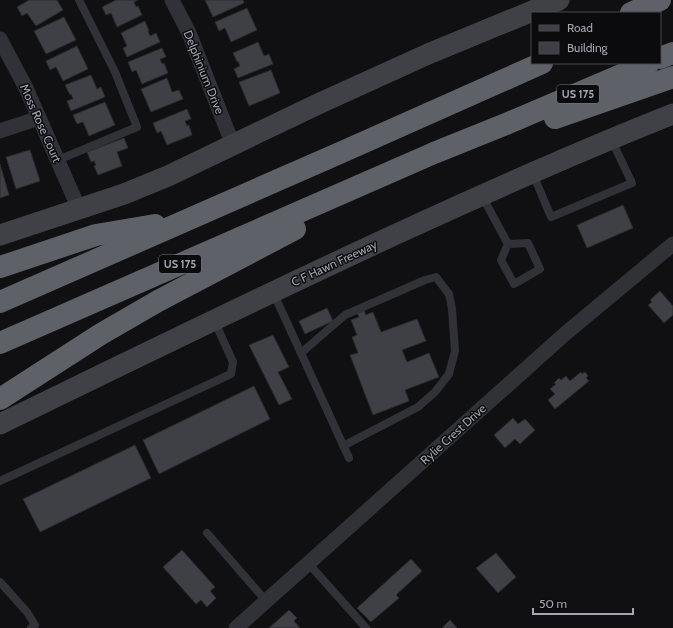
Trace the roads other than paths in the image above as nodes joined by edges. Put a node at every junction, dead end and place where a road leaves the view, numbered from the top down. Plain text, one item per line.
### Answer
1 (79, 0) edge
2 (172, 0) edge
3 (559, 0) edge
4 (660, 0) edge
5 (673, 10) edge
6 (633, 12) edge
7 (661, 15) edge
8 (0, 39) edge
9 (673, 53) edge
10 (661, 58) edge
11 (540, 64) edge
12 (648, 64) edge
13 (673, 78) edge
14 (673, 114) edge
15 (39, 118) junction
16 (506, 124) junction
17 (0, 131) edge
18 (611, 138) junction
19 (233, 145) junction
20 (58, 160) junction
21 (532, 172) junction
22 (359, 186) junction
23 (482, 195) junction
24 (79, 209) junction
25 (189, 219) junction
26 (0, 235) edge
27 (508, 244) junction
28 (673, 244) edge
29 (0, 267) edge
30 (273, 291) junction
31 (0, 302) edge
32 (214, 320) junction
33 (0, 343) edge
34 (301, 353) junction
35 (0, 399) edge
36 (0, 424) edge
37 (344, 446) junction
38 (349, 458) dead end
39 (0, 481) edge
40 (207, 533) dead end
41 (308, 563) junction
42 (0, 582) edge
43 (266, 601) junction
44 (31, 628) edge
45 (236, 628) edge
46 (366, 628) edge

1 - 20 lane
2 - 19 street, Delphinium Drive
3 - 19 main road
4 - 6 highway
5 - 7 highway
8 - 15 street, Moss Rose Court
9 - 10 highway
11 - 25 highway
12 - 16 highway, US 175
13 - 16 highway
14 - 18 main road, C F Hawn Freeway
15 - 17 street
15 - 20 street, Moss Rose Court
16 - 22 highway, US 175
18 - 21 main road, C F Hawn Freeway
18 - 21 lane
19 - 24 main road
20 - 24 street, Moss Rose Court
21 - 23 main road, C F Hawn Freeway
22 - 33 highway, US 175
22 - 35 highway
23 - 27 lane
23 - 30 main road, C F Hawn Freeway
24 - 26 main road
25 - 29 highway
25 - 31 highway
27 - 27 lane
28 - 41 street, Rylie Crest Drive
30 - 32 main road, C F Hawn Freeway
30 - 34 lane
32 - 36 main road, C F Hawn Freeway
32 - 39 lane
34 - 37 lane
34 - 37 lane
37 - 38 lane
40 - 43 lane
41 - 43 street, Rylie Crest Drive
41 - 46 lane
42 - 44 lane
43 - 45 street, Rylie Crest Drive

